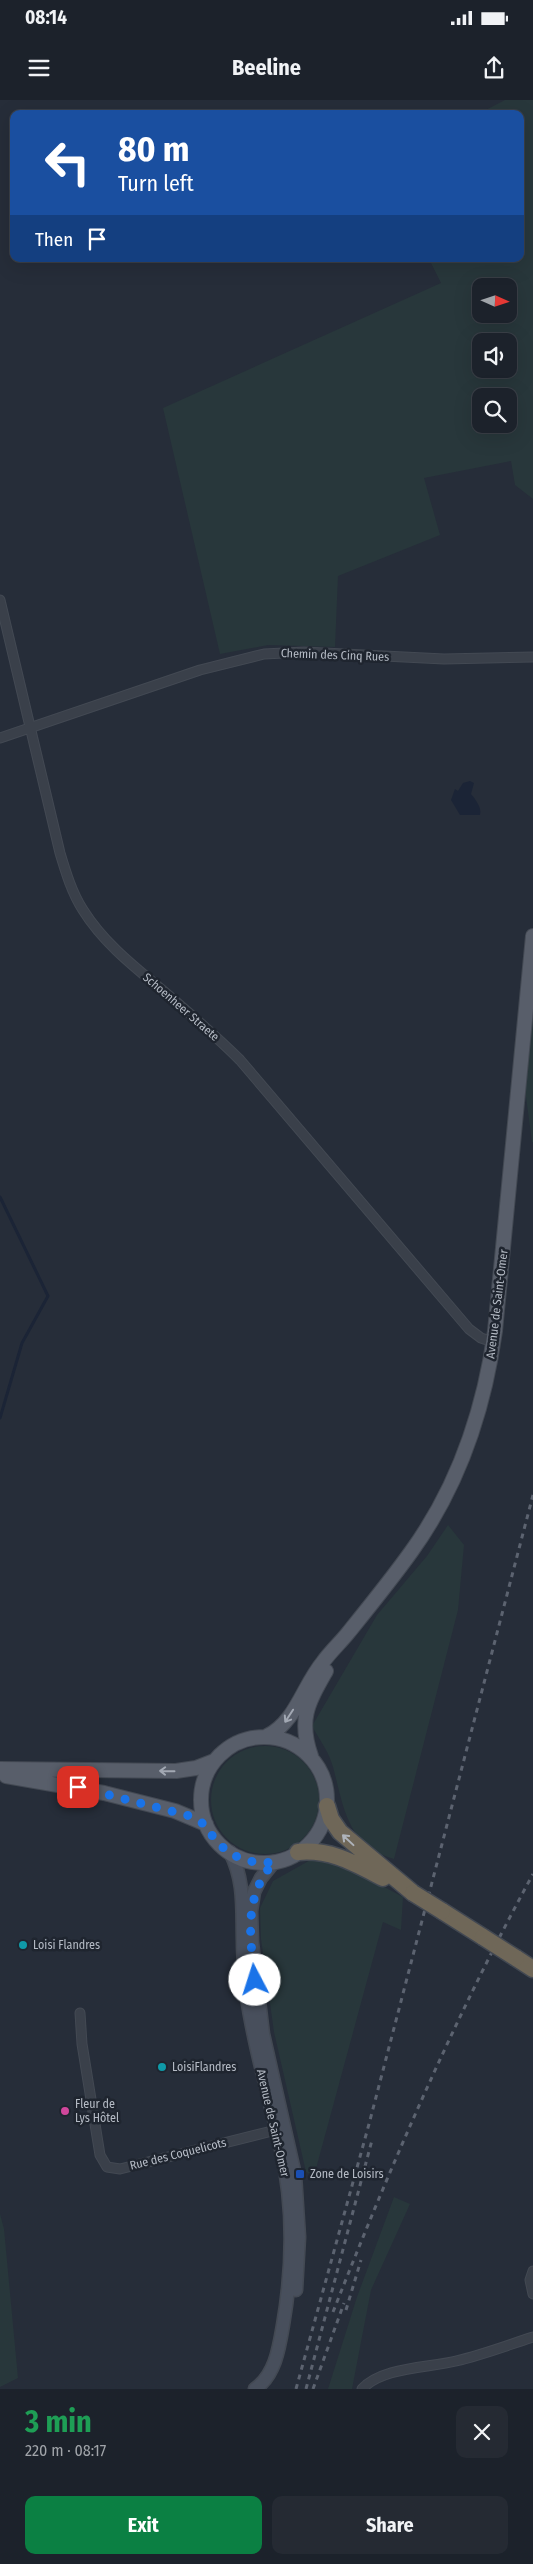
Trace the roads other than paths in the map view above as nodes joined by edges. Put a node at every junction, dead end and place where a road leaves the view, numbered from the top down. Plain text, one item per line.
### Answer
1 (0, 600) edge
2 (533, 657) edge
3 (30, 728) junction
4 (0, 738) edge
5 (533, 936) edge
6 (493, 1342) junction
7 (348, 1634) junction
8 (266, 1736) junction
9 (312, 1759) junction
10 (214, 1761) junction
11 (0, 1769) edge
12 (0, 1775) edge
13 (327, 1806) junction
14 (206, 1824) junction
15 (230, 1852) junction
16 (298, 1852) junction
17 (274, 1862) junction
18 (413, 1893) junction
19 (533, 1968) edge
20 (80, 2013) dead end
21 (281, 2129) junction
22 (533, 2271) edge
23 (533, 2294) edge
24 (533, 2337) edge
25 (255, 2389) edge
26 (270, 2389) edge
27 (362, 2389) edge

1 - 3 street, Schoenheer Straete
2 - 3 street, Chemin des Cinq Rues
3 - 4 street, Chemin des Cinq Rues
3 - 6 street, Schoenheer Straete
5 - 6 main road, Avenue de Saint-Omer
6 - 7 main road, Avenue de Saint-Omer
7 -> 8 main road, Avenue de Saint-Omer
7 - 9 main road, Avenue de Saint-Omer
8 - 9 main road
8 - 10 main road
9 - 13 main road
10 -> 11 main road
10 - 14 main road
12 - 14 main road
13 - 16 main road
18 -> 13 highway
14 - 15 main road
15 - 17 main road
15 - 21 main road, Avenue de Saint-Omer
16 - 17 main road
16 - 18 highway
17 - 21 main road, Avenue de Saint-Omer
18 - 19 highway, bridge
20 - 21 street, Rue des Coquelicots
21 - 25 main road, Avenue de Saint-Omer
21 - 26 main road, Avenue de Saint-Omer
22 - 23 street
24 - 27 street

